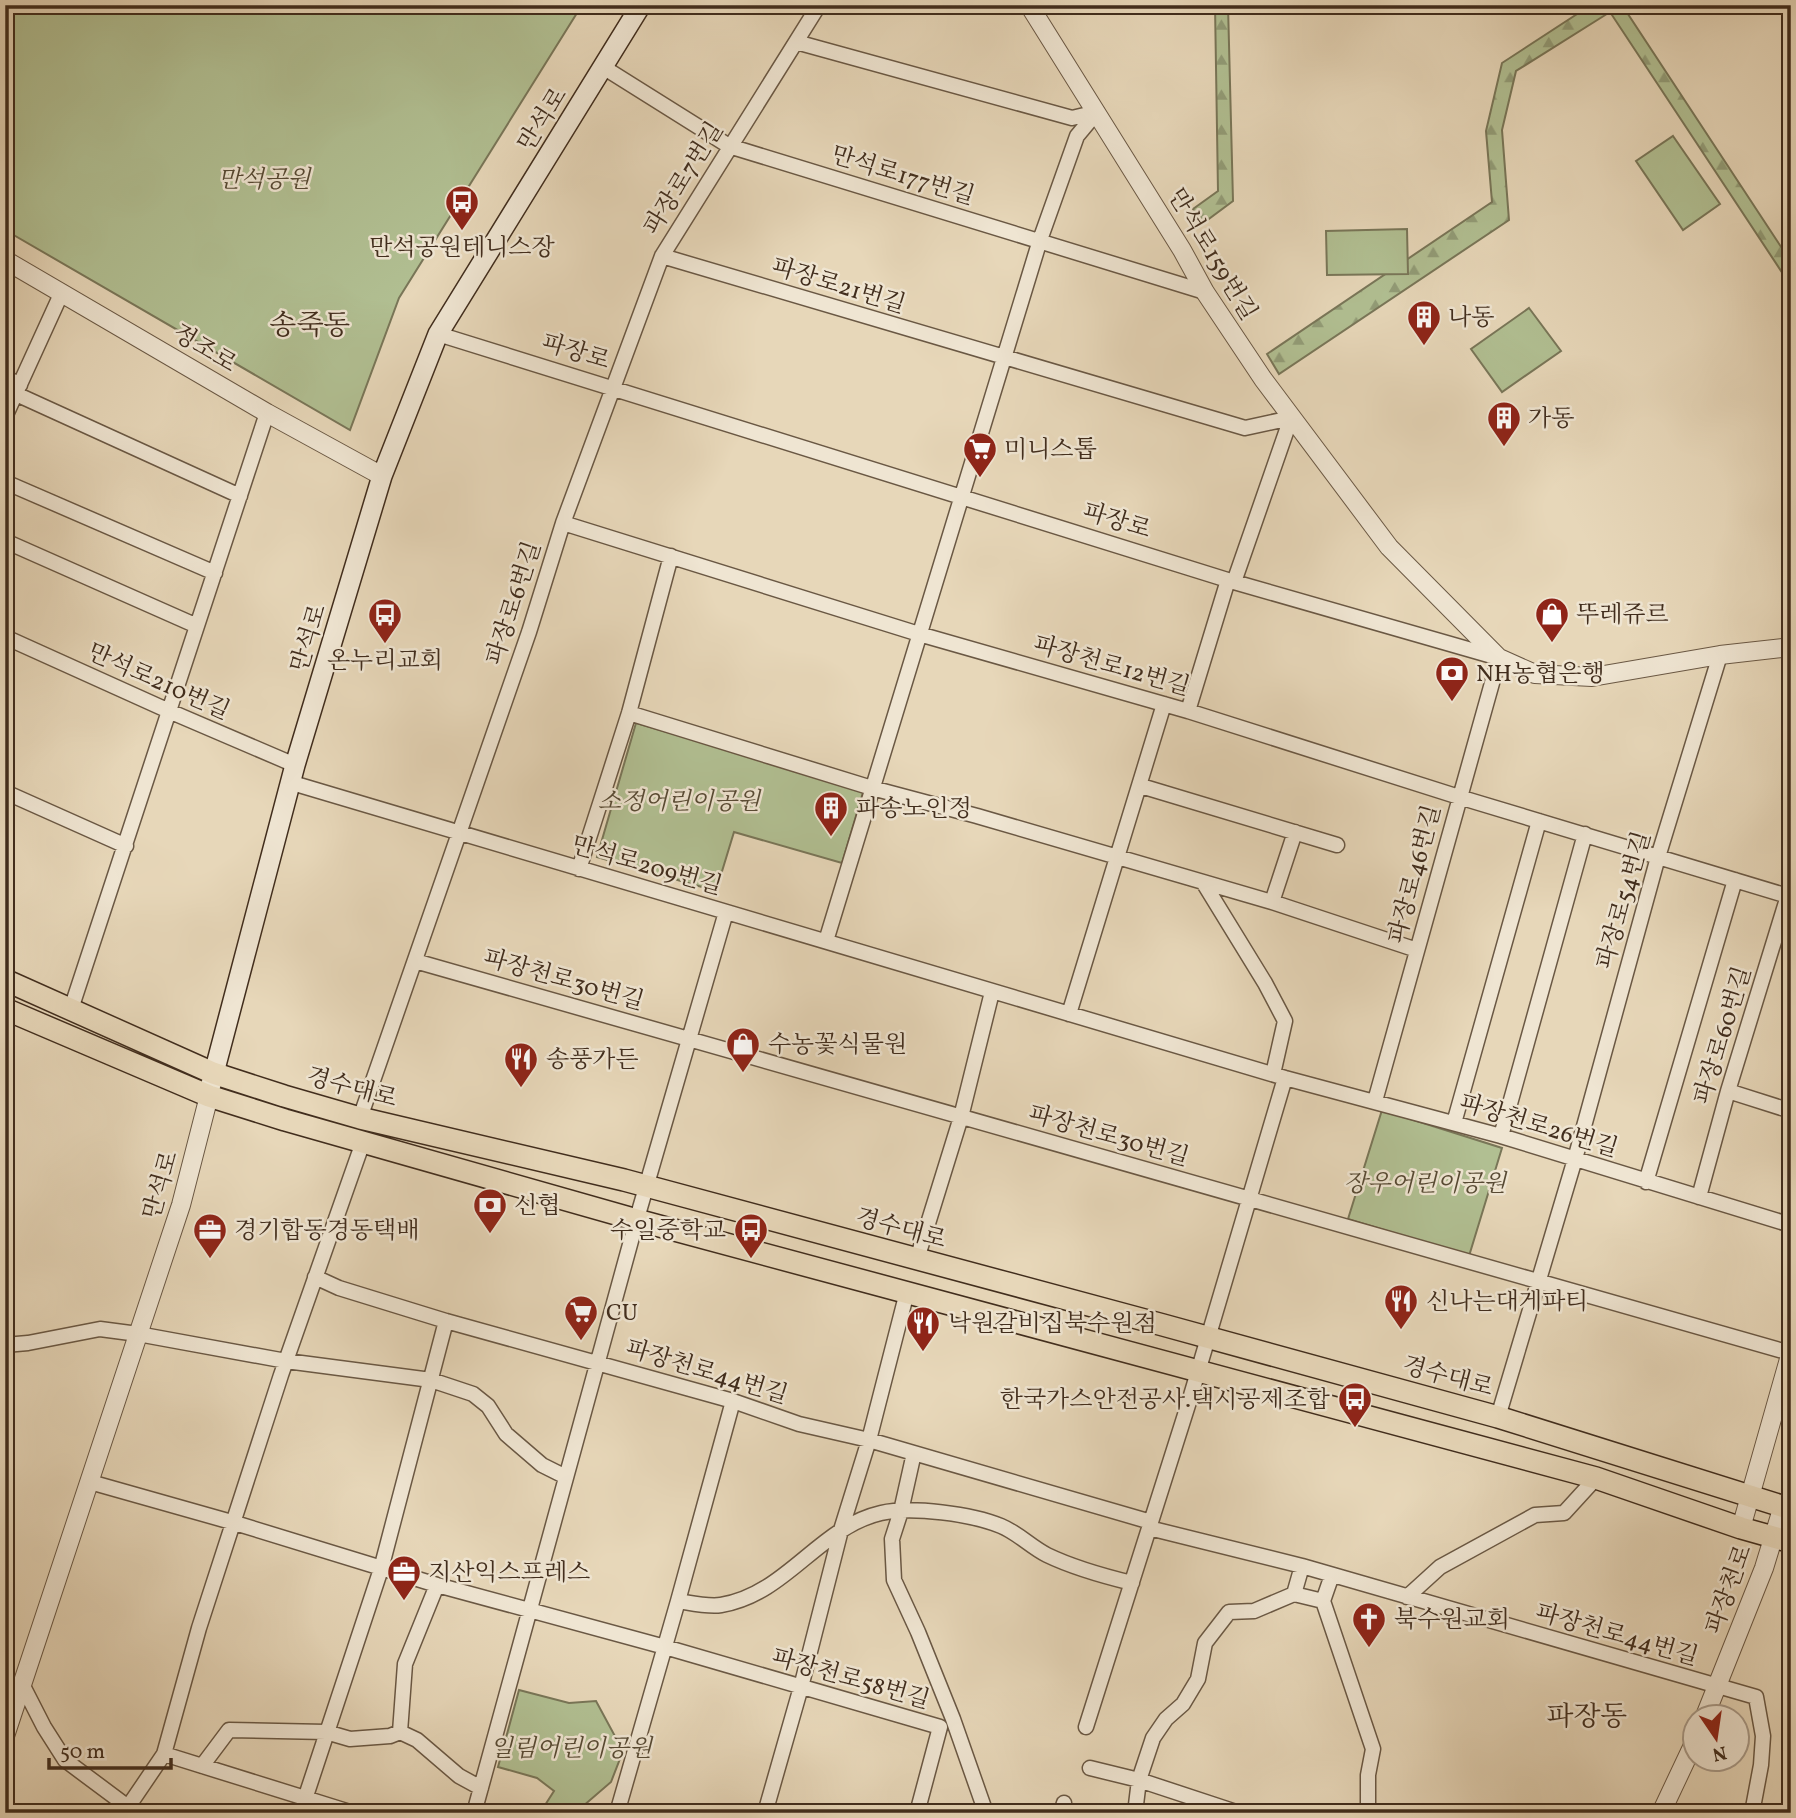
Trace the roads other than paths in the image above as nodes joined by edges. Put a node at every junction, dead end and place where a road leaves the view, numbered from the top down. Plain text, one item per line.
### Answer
1 (642, 5) edge
2 (819, 5) edge
3 (1029, 5) edge
4 (796, 42) junction
5 (603, 67) junction
6 (1097, 112) junction
7 (729, 146) junction
8 (1040, 240) junction
9 (662, 256) junction
10 (5, 260) edge
11 (62, 292) junction
12 (1205, 292) junction
13 (438, 334) junction
14 (1003, 357) junction
15 (5, 377) edge
16 (615, 388) junction
17 (18, 389) junction
18 (267, 413) junction
19 (5, 417) edge
20 (1292, 418) junction
21 (382, 476) junction
22 (5, 481) edge
23 (240, 496) junction
24 (960, 498) junction
25 (563, 523) junction
26 (5, 541) edge
27 (671, 556) junction
28 (215, 573) junction
29 (1231, 581) junction
30 (198, 626) junction
31 (919, 634) junction
32 (5, 637) edge
33 (1791, 647) edge
34 (1720, 656) junction
35 (1499, 659) junction
36 (1164, 704) junction
37 (169, 711) junction
38 (1188, 711) junction
39 (629, 713) junction
40 (292, 773) junction
41 (1141, 786) junction
42 (872, 788) junction
43 (5, 792) edge
44 (1459, 797) junction
45 (1539, 821) junction
46 (1295, 832) junction
47 (457, 833) junction
48 (1585, 834) junction
49 (1337, 845) dead end
50 (126, 846) junction
51 (1118, 857) junction
52 (1658, 857) junction
53 (579, 869) junction
54 (1735, 880) junction
55 (1203, 881) junction
56 (1790, 893) edge
57 (1272, 902) junction
58 (726, 912) junction
59 (826, 941) junction
60 (1417, 950) junction
61 (415, 961) junction
62 (5, 980) edge
63 (992, 992) junction
64 (71, 1009) junction
65 (6, 1012) edge
66 (1069, 1014) junction
67 (128, 1034) junction
68 (689, 1039) junction
69 (116, 1057) junction
70 (213, 1073) junction
71 (1279, 1076) junction
72 (1728, 1091) junction
73 (209, 1096) junction
74 (1375, 1101) junction
75 (1791, 1111) edge
76 (351, 1115) junction
77 (961, 1117) junction
78 (292, 1121) junction
79 (1454, 1123) junction
80 (1501, 1136) junction
81 (363, 1142) junction
82 (1575, 1159) junction
83 (1646, 1182) junction
84 (646, 1187) junction
85 (1699, 1197) junction
86 (1250, 1199) junction
87 (639, 1214) junction
88 (1791, 1225) edge
89 (918, 1259) junction
90 (315, 1277) junction
91 (1539, 1282) junction
92 (906, 1292) junction
93 (446, 1321) junction
94 (138, 1334) junction
95 (1207, 1338) junction
96 (5, 1345) edge
97 (1791, 1353) edge
98 (286, 1361) junction
99 (600, 1362) junction
100 (1197, 1371) junction
101 (431, 1380) junction
102 (733, 1401) junction
103 (1498, 1417) junction
104 (869, 1440) junction
105 (914, 1453) junction
106 (566, 1477) junction
107 (1596, 1478) junction
108 (90, 1482) junction
109 (1750, 1496) junction
110 (1787, 1508) edge
111 (901, 1511) junction
112 (235, 1523) junction
113 (1150, 1525) junction
114 (1741, 1528) junction
115 (841, 1530) junction
116 (1782, 1539) edge
117 (1302, 1566) junction
118 (381, 1569) junction
119 (1332, 1575) junction
120 (1132, 1583) junction
121 (437, 1585) junction
122 (1294, 1594) junction
123 (1407, 1597) junction
124 (678, 1601) junction
125 (1323, 1601) junction
126 (529, 1609) junction
127 (665, 1647) junction
128 (22, 1684) junction
129 (801, 1687) junction
130 (1717, 1687) junction
131 (1711, 1702) edge
132 (1086, 1727) dead end
133 (6, 1728) edge
134 (326, 1732) junction
135 (400, 1732) junction
136 (164, 1754) junction
137 (202, 1766) junction
138 (1090, 1768) dead end
139 (1681, 1772) edge
140 (1139, 1780) junction
141 (481, 1788) junction
142 (305, 1799) junction
143 (127, 1810) edge
144 (353, 1813) edge
145 (474, 1813) edge
146 (617, 1813) edge
147 (765, 1813) edge
148 (916, 1813) edge
149 (986, 1813) edge
150 (1135, 1813) edge
151 (1239, 1813) edge
152 (1368, 1813) edge
153 (1661, 1813) edge
154 (1752, 1813) edge

1 - 5 main road, 만석로
2 - 4 street, 파장로7번길
3 - 6 street, 만석로159번길
4 - 6 street
4 - 7 street, 파장로7번길
5 - 7 street, 만석로177번길
5 - 13 main road, 만석로
6 - 8 street
6 - 12 street, 만석로159번길
7 - 8 street, 만석로177번길
7 - 9 street, 파장로7번길
8 - 12 street, 만석로177번길
8 - 14 street
9 - 14 street, 파장로21번길
9 - 16 street, 파장로7번길
10 - 11 street, 정조로
11 - 17 street
11 - 18 street, 정조로
12 - 20 street, 만석로159번길
13 - 16 street, 파장로
13 - 21 main road, 만석로
14 - 20 street, 파장로21번길
14 - 24 street
15 - 17 street
16 - 24 street, 파장로
16 - 25 street, 파장로6번길
17 - 19 street
17 - 23 street
18 - 21 street, 정조로
18 - 23 street
20 - 29 street
20 - 35 street, 만석로159번길
21 - 40 main road, 만석로
22 - 28 street
23 - 28 street
24 - 29 street, 파장로
24 - 31 street
25 - 27 street, 파장천로12번길
25 - 47 street, 파장로6번길
26 - 30 street
27 - 31 street, 파장천로12번길
27 - 39 street
28 - 30 street
29 - 35 street, 파장로
29 - 38 street
30 - 37 street
31 - 36 street, 파장천로12번길
31 - 42 street
32 - 37 street, 만석로210번길
33 - 34 street, 파장로
34 - 35 street, 파장로
34 - 52 street, 파장로54번길
35 - 44 street, 파장로46번길
36 - 38 street, 파장천로12번길
36 - 41 street
37 - 40 street, 만석로210번길
37 - 50 street
38 - 44 street, 파장천로12번길
39 - 42 street
39 - 53 street
40 - 47 street, 만석로209번길
40 - 70 main road, 만석로
41 - 46 street
41 - 51 street
42 - 51 street
42 - 59 street
43 - 50 street
44 - 45 street, 파장천로12번길
44 - 60 street, 파장로46번길
45 - 48 street, 파장천로12번길
45 - 79 street
46 - 49 street
46 - 57 street
47 - 53 street, 만석로209번길
47 - 61 street, 파장로6번길
48 - 52 street, 파장천로12번길
48 - 80 street
50 - 64 street
51 - 55 street
51 - 66 street
52 - 54 street, 파장천로12번길
52 - 82 street, 파장로54번길
53 - 58 street, 만석로209번길
54 - 56 street, 파장천로12번길
54 - 83 street
55 - 57 street
55 - 71 street
56 - 72 street, 파장로60번길
57 - 60 street
58 - 59 street, 만석로209번길
58 - 68 street
59 - 63 street, 만석로209번길
60 - 74 street, 파장로46번길
61 - 68 street, 파장천로30번길
61 - 76 street, 파장로6번길
62 - 64 main road, 경수대로
63 - 66 street, 파장천로26번길
63 - 77 street
64 - 67 main road, 경수대로
65 - 69 main road, 경수대로
66 - 71 street, 파장천로26번길
67 - 69 main road
67 - 70 main road, 경수대로
68 - 77 street, 파장천로30번길
68 - 84 street
69 - 73 main road, 경수대로
70 - 73 main road, 만석로
70 - 76 main road, 경수대로
71 - 74 street, 파장천로26번길
71 - 86 street
72 - 75 street
72 - 85 street, 파장로60번길
73 - 78 main road, 경수대로
73 - 94 street, 만석로
74 - 79 street, 파장천로26번길
76 - 78 main road
76 - 84 main road, 경수대로
77 - 86 street, 파장천로30번길
77 - 89 street
78 - 81 main road, 경수대로
79 - 80 street, 파장천로26번길
80 - 82 street, 파장천로26번길
81 - 87 main road, 경수대로
81 - 90 street
82 - 83 street, 파장천로26번길
82 - 91 street, 파장로54번길
83 - 85 street, 파장천로26번길
84 - 87 street
84 - 89 main road, 경수대로
85 - 88 street, 파장천로26번길
86 - 91 street, 파장천로30번길
86 - 95 street
87 - 92 main road, 경수대로
87 - 99 street
89 - 95 main road, 경수대로
90 - 93 street, 파장천로44번길
90 - 98 street
91 - 97 street, 파장천로30번길
91 - 103 street, 파장로54번길
92 - 100 main road, 경수대로
92 - 104 street
93 - 99 street, 파장천로44번길
93 - 101 street
94 - 96 street
94 - 98 street
94 - 108 street, 만석로
95 - 100 street
95 - 103 main road, 경수대로
97 - 109 street, 파장천로
98 - 101 street
98 - 112 street
99 - 102 street, 파장천로44번길
99 - 106 street
100 - 107 main road, 경수대로
100 - 113 street
101 - 106 street
101 - 118 street
102 - 104 street, 파장천로44번길
102 - 124 street
103 - 109 main road, 경수대로
104 - 105 street, 파장천로44번길
104 - 115 street
105 - 111 street
105 - 113 street, 파장천로44번길
106 - 126 street
107 - 114 main road, 경수대로
107 - 123 street
108 - 112 street, 파장천로58번길
108 - 128 street, 만석로
109 - 110 main road, 경수대로
109 - 114 street, 파장천로
110 - 116 street, 파장천로
111 - 115 street
111 - 120 street
111 - 149 street
112 - 118 street, 파장천로58번길
112 - 136 street
113 - 117 street, 파장천로44번길
113 - 120 street
114 - 116 main road, 경수대로
115 - 124 street
115 - 129 street
116 - 130 street, 파장천로
117 - 119 street, 파장천로44번길
117 - 122 street
118 - 121 street, 파장천로58번길
118 - 134 street
119 - 123 street, 파장천로44번길
119 - 125 street
120 - 132 street
121 - 126 street, 파장천로58번길
121 - 135 street
122 - 125 street
122 - 140 street
123 - 130 street, 파장천로44번길
124 - 127 street
125 - 152 street
126 - 127 street, 파장천로58번길
126 - 141 street
127 - 129 street, 파장천로58번길
127 - 146 street
128 - 133 street, 만석로
128 - 143 street
129 - 147 street
129 - 148 street, 파장천로58번길
130 - 131 street, 파장천로
130 - 154 street
134 - 135 street
134 - 137 street
134 - 142 street
135 - 141 street
136 - 137 street
136 - 143 street
137 - 142 street
138 - 140 street
139 - 153 street
140 - 150 street
140 - 151 street
141 - 145 street
142 - 144 street

